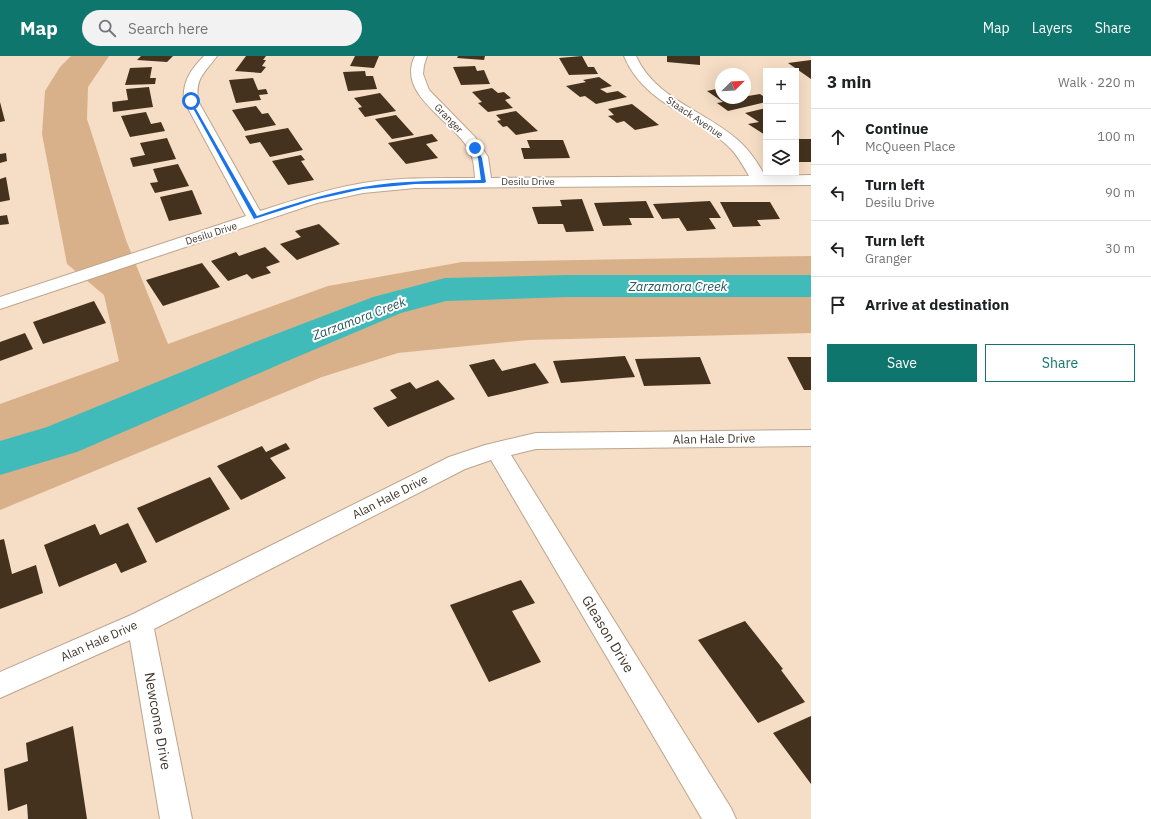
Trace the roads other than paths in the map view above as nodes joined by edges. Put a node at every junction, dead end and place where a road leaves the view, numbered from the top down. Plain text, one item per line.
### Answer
1 (211, 56) edge
2 (421, 56) edge
3 (630, 56) edge
4 (759, 180) junction
5 (811, 180) edge
6 (484, 182) junction
7 (256, 218) junction
8 (0, 303) edge
9 (811, 438) edge
10 (496, 450) junction
11 (140, 623) junction
12 (0, 685) edge
13 (176, 819) edge
14 (720, 819) edge

1 - 7 street
2 - 6 street, Granger
3 - 4 street, Staack Avenue
4 - 5 street, Desilu Drive
4 - 6 street, Desilu Drive
6 - 7 street, Desilu Drive
7 - 8 street, Desilu Drive
9 - 10 street, Alan Hale Drive
10 - 11 street, Alan Hale Drive
10 - 14 street, Gleason Drive
11 - 12 street, Alan Hale Drive
11 - 13 street, Newcome Drive

